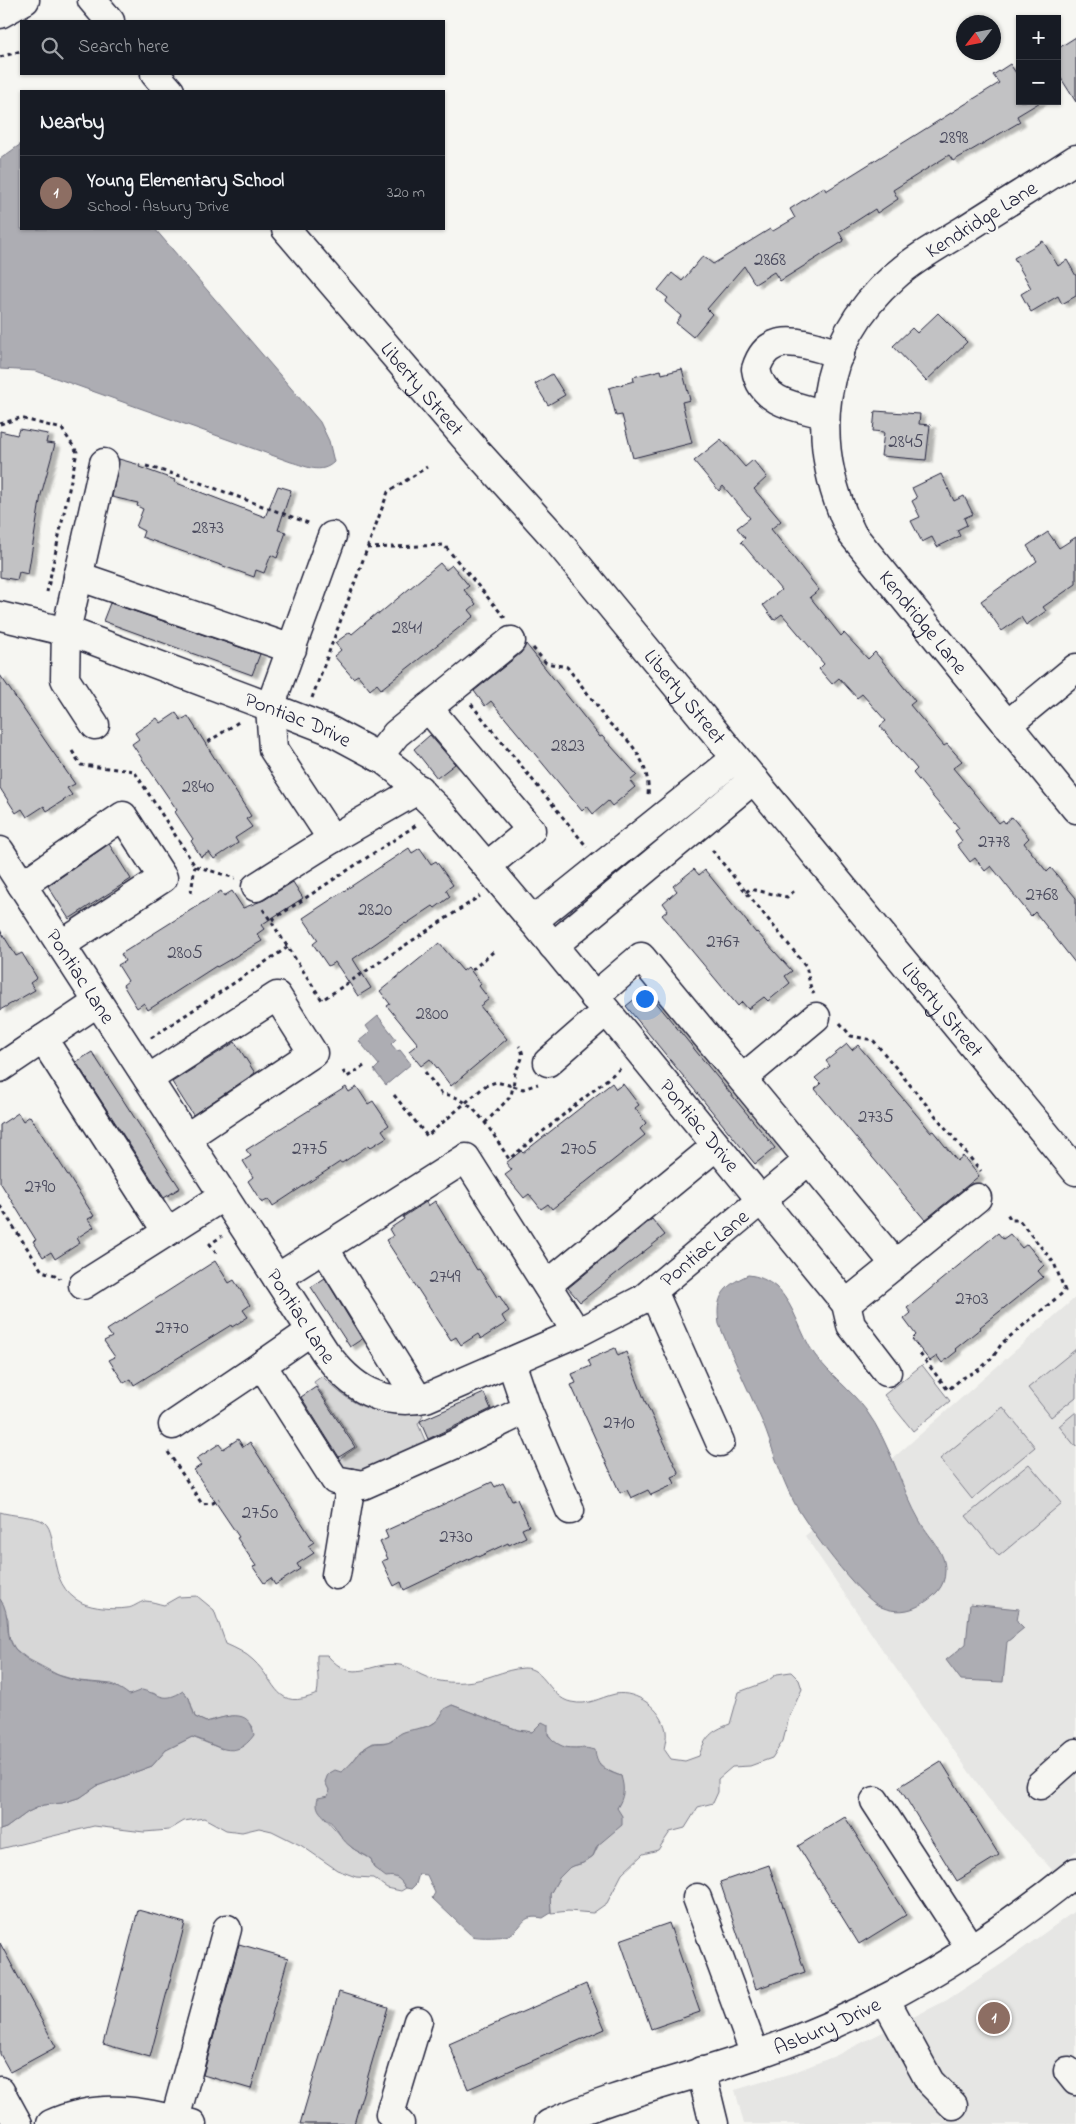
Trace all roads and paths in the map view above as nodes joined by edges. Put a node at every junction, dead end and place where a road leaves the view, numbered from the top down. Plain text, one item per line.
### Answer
1 (25, 0) edge
2 (92, 0) edge
3 (0, 14) edge
4 (109, 20) edge
5 (20, 51) edge
6 (0, 57) edge
7 (156, 75) edge
8 (169, 90) edge
9 (1075, 162) edge
10 (287, 230) edge
11 (840, 354) junction
12 (824, 414) junction
13 (0, 424) edge
14 (104, 463) dead end
15 (146, 466) dead end
16 (427, 467) dead end
17 (324, 531) joint
18 (367, 548) junction
19 (78, 576) junction
20 (47, 594) dead end
21 (0, 616) edge
22 (66, 631) junction
23 (517, 637) junction
24 (292, 649) junction
25 (1076, 668) edge
26 (312, 700) dead end
27 (469, 702) dead end
28 (270, 706) junction
29 (428, 708) junction
30 (242, 720) dead end
31 (1007, 724) junction
32 (95, 725) dead end
33 (208, 742) dead end
34 (378, 757) junction
35 (736, 758) junction
36 (754, 779) junction
37 (419, 789) junction
38 (644, 802) dead end
39 (1076, 808) edge
40 (418, 824) dead end
41 (332, 839) junction
42 (712, 850) dead end
43 (582, 855) dead end
44 (195, 866) dead end
45 (486, 866) junction
46 (8, 869) edge
47 (256, 887) dead end
48 (794, 891) dead end
49 (746, 892) junction
50 (191, 893) dead end
51 (272, 920) dead end
52 (534, 921) junction
53 (61, 945) junction
54 (553, 946) junction
55 (288, 947) dead end
56 (493, 952) dead end
57 (472, 970) dead end
58 (98, 1002) junction
59 (600, 1004) junction
60 (824, 1012) junction
61 (43, 1039) junction
62 (145, 1042) dead end
63 (519, 1046) dead end
64 (364, 1066) dead end
65 (0, 1068) edge
66 (621, 1068) dead end
67 (343, 1071) dead end
68 (425, 1072) dead end
69 (546, 1072) joint
70 (148, 1079) junction
71 (742, 1079) junction
72 (513, 1086) junction
73 (394, 1095) dead end
74 (467, 1104) junction
75 (485, 1123) junction
76 (186, 1138) junction
77 (716, 1146) junction
78 (809, 1160) junction
79 (1076, 1171) edge
80 (979, 1185) joint
81 (224, 1196) junction
82 (760, 1200) junction
83 (0, 1206) edge
84 (1006, 1212) dead end
85 (167, 1232) junction
86 (225, 1241) dead end
87 (324, 1248) junction
88 (216, 1253) dead end
89 (895, 1264) junction
90 (277, 1278) junction
91 (73, 1285) joint
92 (547, 1285) junction
93 (653, 1291) junction
94 (846, 1304) junction
95 (311, 1331) junction
96 (577, 1333) junction
97 (920, 1354) dead end
98 (511, 1362) junction
99 (262, 1365) junction
100 (887, 1372) dead end
101 (418, 1399) junction
102 (527, 1409) junction
103 (173, 1425) dead end
104 (720, 1442) dead end
105 (168, 1452) dead end
106 (351, 1483) junction
107 (219, 1499) dead end
108 (570, 1510) dead end
109 (336, 1575) dead end
110 (1076, 1753) edge
111 (1040, 1785) dead end
112 (875, 1801) dead end
113 (1076, 1872) edge
114 (697, 1898) dead end
115 (227, 1929) dead end
116 (971, 1949) junction
117 (885, 1999) junction
118 (418, 2021) dead end
119 (755, 2056) junction
120 (701, 2071) junction
121 (0, 2091) edge
122 (953, 2106) dead end
123 (393, 2121) edge
124 (184, 2122) edge
125 (18, 2124) edge
126 (50, 2124) edge
127 (550, 2124) edge
128 (714, 2124) edge

1 - 3 street
2 - 4 street
5 - 6 path
7 - 8 street
9 - 11 street, Kendridge Lane
10 - 35 street, Liberty Street
11 - 12 street, Kendridge Lane
11 - 12 street
12 - 31 street, Kendridge Lane
13 - 20 path
14 - 19 street
15 - 17 path
16 - 18 path
17 - 24 street
18 - 23 path
18 - 26 path
19 - 22 street
19 - 24 street
21 - 22 street, Pontiac Drive
22 - 28 street, Pontiac Drive
22 - 32 street
23 - 29 street
23 - 38 path
24 - 28 street
25 - 31 street
27 - 43 path
28 - 34 street, Pontiac Drive
28 - 41 street
29 - 34 street
29 - 45 street
30 - 33 path
31 - 39 street, Kendridge Lane
34 - 37 street, Pontiac Drive
35 - 36 street, Liberty Street
35 - 52 street
36 - 54 street
36 - 79 street, Liberty Street
37 - 41 street
37 - 45 street, Pontiac Drive
40 - 51 path
41 - 47 street
42 - 49 path
44 - 50 path
45 - 52 street, Pontiac Drive
46 - 53 street, Pontiac Lane
46 - 53 street
48 - 49 path
49 - 60 path
52 - 54 street, Pontiac Drive
53 - 58 street, Pontiac Lane
54 - 59 street, Pontiac Drive
55 - 62 path
56 - 57 path
58 - 61 street
58 - 70 street, Pontiac Lane
59 - 69 street
59 - 71 street
59 - 77 street, Pontiac Drive
60 - 71 street
60 - 80 path
61 - 65 street
61 - 85 street
63 - 72 path
64 - 67 path
66 - 75 path
68 - 74 path
69 - 72 path
70 - 76 street, Pontiac Lane
70 - 76 street
71 - 78 street
72 - 74 path
72 - 75 path
73 - 74 path
74 - 75 path
76 - 81 street, Pontiac Lane
77 - 82 street, Pontiac Drive
77 - 92 street
78 - 82 street, Pontiac Lane
78 - 89 street
80 - 89 street
81 - 85 street
81 - 90 street, Pontiac Lane
82 - 93 street, Pontiac Lane
82 - 94 street, Pontiac Drive
83 - 91 path
84 - 97 path
85 - 91 street
86 - 88 path
87 - 90 street
87 - 92 street
87 - 101 street
89 - 94 street
90 - 95 street, Pontiac Lane
92 - 96 street
93 - 96 street, Pontiac Lane
93 - 104 street
94 - 100 street
95 - 99 street
95 - 101 street, Pontiac Lane
96 - 98 street, Pontiac Lane
98 - 101 street, Pontiac Lane
98 - 102 street
99 - 103 street
99 - 106 street
102 - 106 street
102 - 108 street
105 - 107 path
106 - 109 street
110 - 111 street
112 - 116 street
113 - 116 street, Asbury Drive
114 - 119 street
115 - 124 street
116 - 117 street, Asbury Drive
117 - 119 street, Asbury Drive
117 - 122 street
118 - 123 street
119 - 120 street, Asbury Drive
120 - 127 street, Asbury Drive
120 - 128 street
121 - 125 street
124 - 126 street

